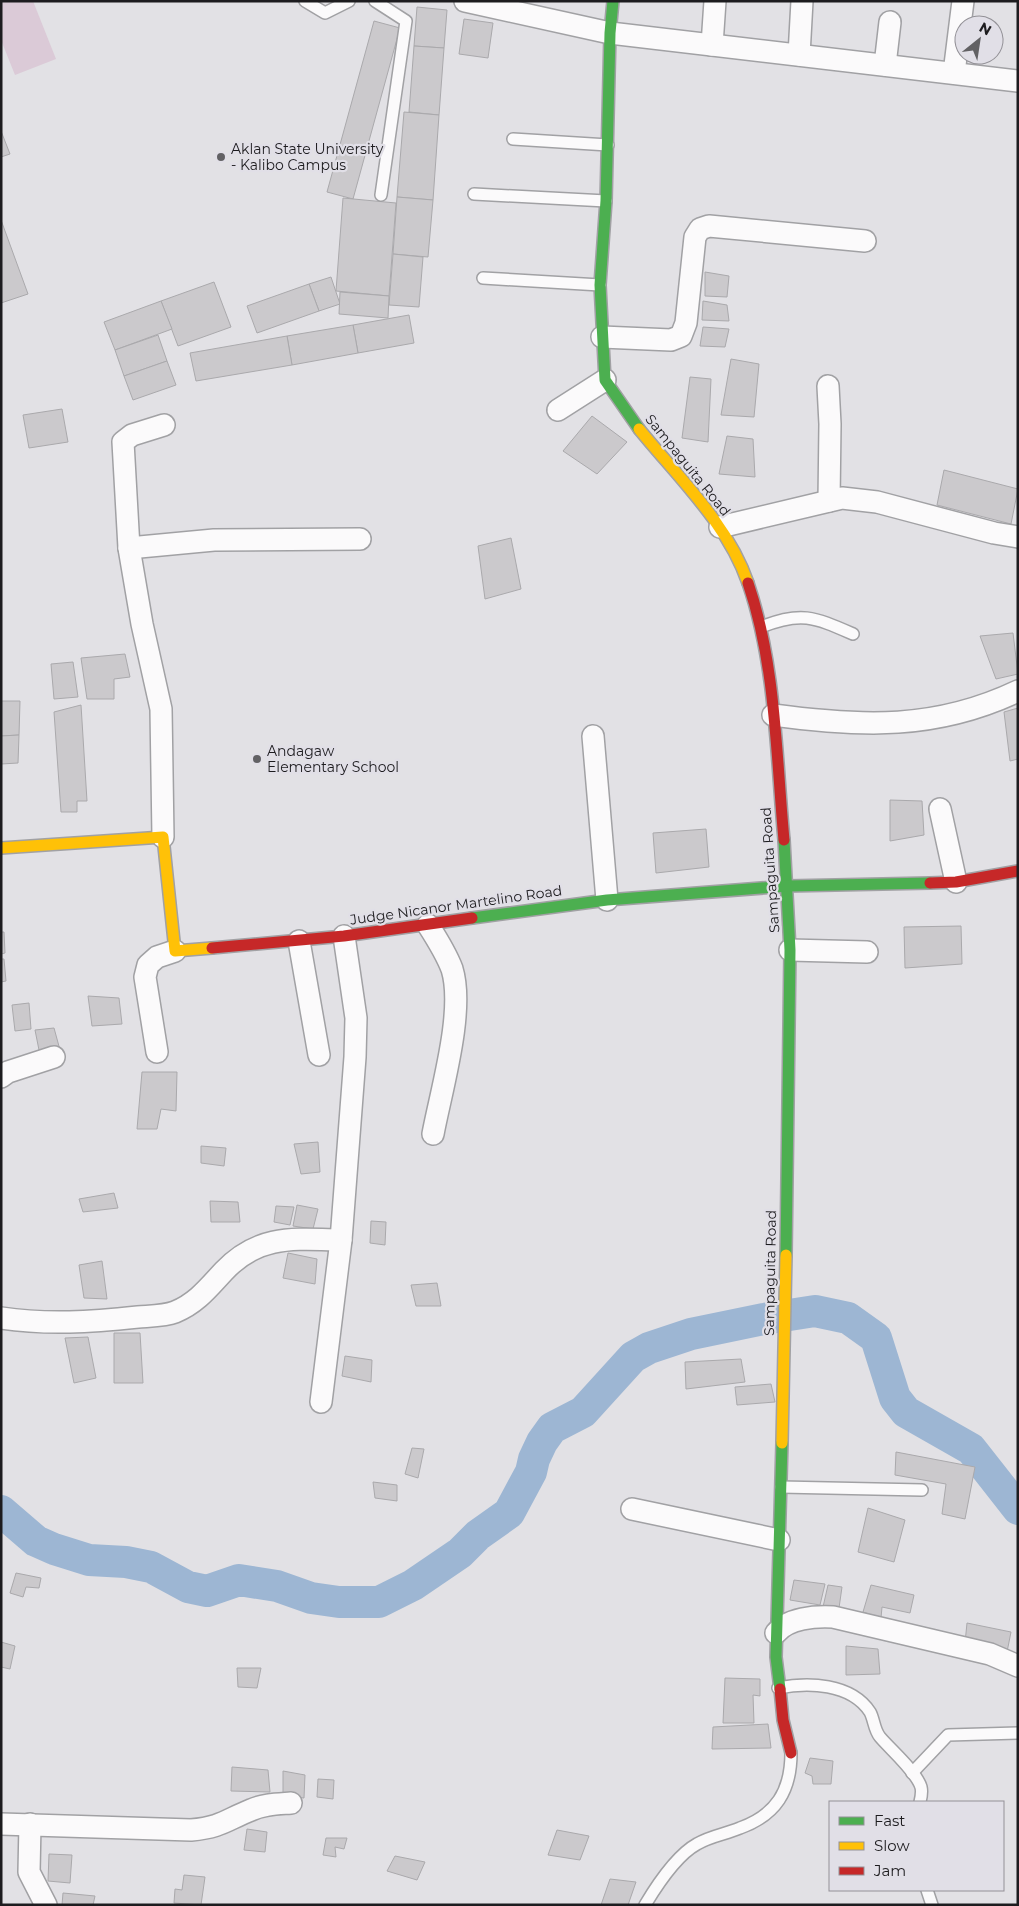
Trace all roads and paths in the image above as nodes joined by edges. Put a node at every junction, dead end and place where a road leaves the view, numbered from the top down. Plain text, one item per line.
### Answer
1 (305, 1) edge
2 (349, 1) edge
3 (375, 1) edge
4 (465, 1) edge
5 (613, 1) edge
6 (715, 1) edge
7 (802, 1) edge
8 (963, 1) edge
9 (524, 8) edge
10 (890, 22) dead end
11 (610, 33) junction
12 (712, 45) junction
13 (800, 55) junction
14 (885, 65) junction
15 (954, 73) junction
16 (1018, 81) edge
17 (512, 139) dead end
18 (608, 145) junction
19 (474, 194) dead end
20 (381, 195) dead end
21 (606, 201) junction
22 (865, 241) dead end
23 (483, 278) dead end
24 (600, 286) junction
25 (602, 337) junction
26 (605, 380) junction
27 (828, 386) dead end
28 (558, 410) dead end
29 (164, 425) dead end
30 (829, 501) junction
31 (720, 527) junction
32 (1018, 536) edge
33 (360, 539) dead end
34 (129, 548) junction
35 (761, 627) junction
36 (852, 634) dead end
37 (1018, 691) edge
38 (774, 715) junction
39 (593, 736) dead end
40 (940, 809) dead end
41 (163, 837) junction
42 (1, 848) edge
43 (1018, 871) edge
44 (956, 882) junction
45 (788, 886) junction
46 (607, 900) junction
47 (428, 925) junction
48 (344, 936) junction
49 (299, 941) junction
50 (790, 950) junction
51 (175, 951) junction
52 (867, 952) dead end
53 (158, 1052) dead end
54 (319, 1055) dead end
55 (54, 1057) dead end
56 (1, 1077) edge
57 (433, 1134) dead end
58 (341, 1240) junction
59 (1, 1318) edge
60 (321, 1402) dead end
61 (781, 1487) junction
62 (922, 1490) dead end
63 (632, 1509) dead end
64 (779, 1540) junction
65 (776, 1633) junction
66 (1018, 1666) edge
67 (778, 1688) junction
68 (1018, 1733) edge
69 (791, 1753) joint
70 (912, 1773) junction
71 (920, 1801) edge
72 (291, 1803) dead end
73 (1, 1824) edge
74 (30, 1824) junction
75 (927, 1891) edge
76 (46, 1905) edge
77 (646, 1905) edge
78 (932, 1905) edge

1 - 2 lane
3 - 20 lane
4 - 9 street
5 - 11 street, Sampaguita Road
6 - 12 street
7 - 13 street
8 - 15 street
9 - 11 street
10 - 14 street
11 - 12 street
11 - 18 street, Sampaguita Road
12 - 13 street
13 - 14 street
14 - 15 street
15 - 16 street
17 - 18 lane
18 - 21 street, Sampaguita Road
19 - 21 lane
21 - 24 street, Sampaguita Road
22 - 25 street
23 - 24 lane
24 - 25 street, Sampaguita Road
25 - 26 street, Sampaguita Road
26 - 28 street
26 - 31 street, Sampaguita Road
27 - 30 street
29 - 34 street
30 - 31 street
30 - 32 street
31 - 35 street, Sampaguita Road
33 - 34 street
34 - 41 street
35 - 36 lane
35 - 38 street, Sampaguita Road
37 - 38 street
38 - 45 street, Sampaguita Road
39 - 46 street
40 - 44 street
41 - 42 street
41 - 51 street
43 - 44 street, Judge Nicanor Martelino Road
44 - 45 street, Judge Nicanor Martelino Road
45 - 46 street, Judge Nicanor Martelino Road
45 - 50 street, Sampaguita Road
46 - 47 street, Judge Nicanor Martelino Road
47 - 48 street, Judge Nicanor Martelino Road
47 - 57 street
48 - 49 street, Judge Nicanor Martelino Road
48 - 58 street
49 - 51 street, Judge Nicanor Martelino Road
49 - 54 street
50 - 52 street
50 - 61 street, Sampaguita Road
51 - 53 street
55 - 56 street
58 - 59 street
58 - 60 street
61 - 62 lane
61 - 64 street, Sampaguita Road
63 - 64 street
64 - 65 street, Sampaguita Road
65 - 66 street
65 - 67 street, Sampaguita Road
67 - 69 street, Sampaguita Road
67 - 70 lane
68 - 70 lane
69 - 77 lane
70 - 71 lane
72 - 74 street
73 - 74 street
74 - 76 street
75 - 78 lane

